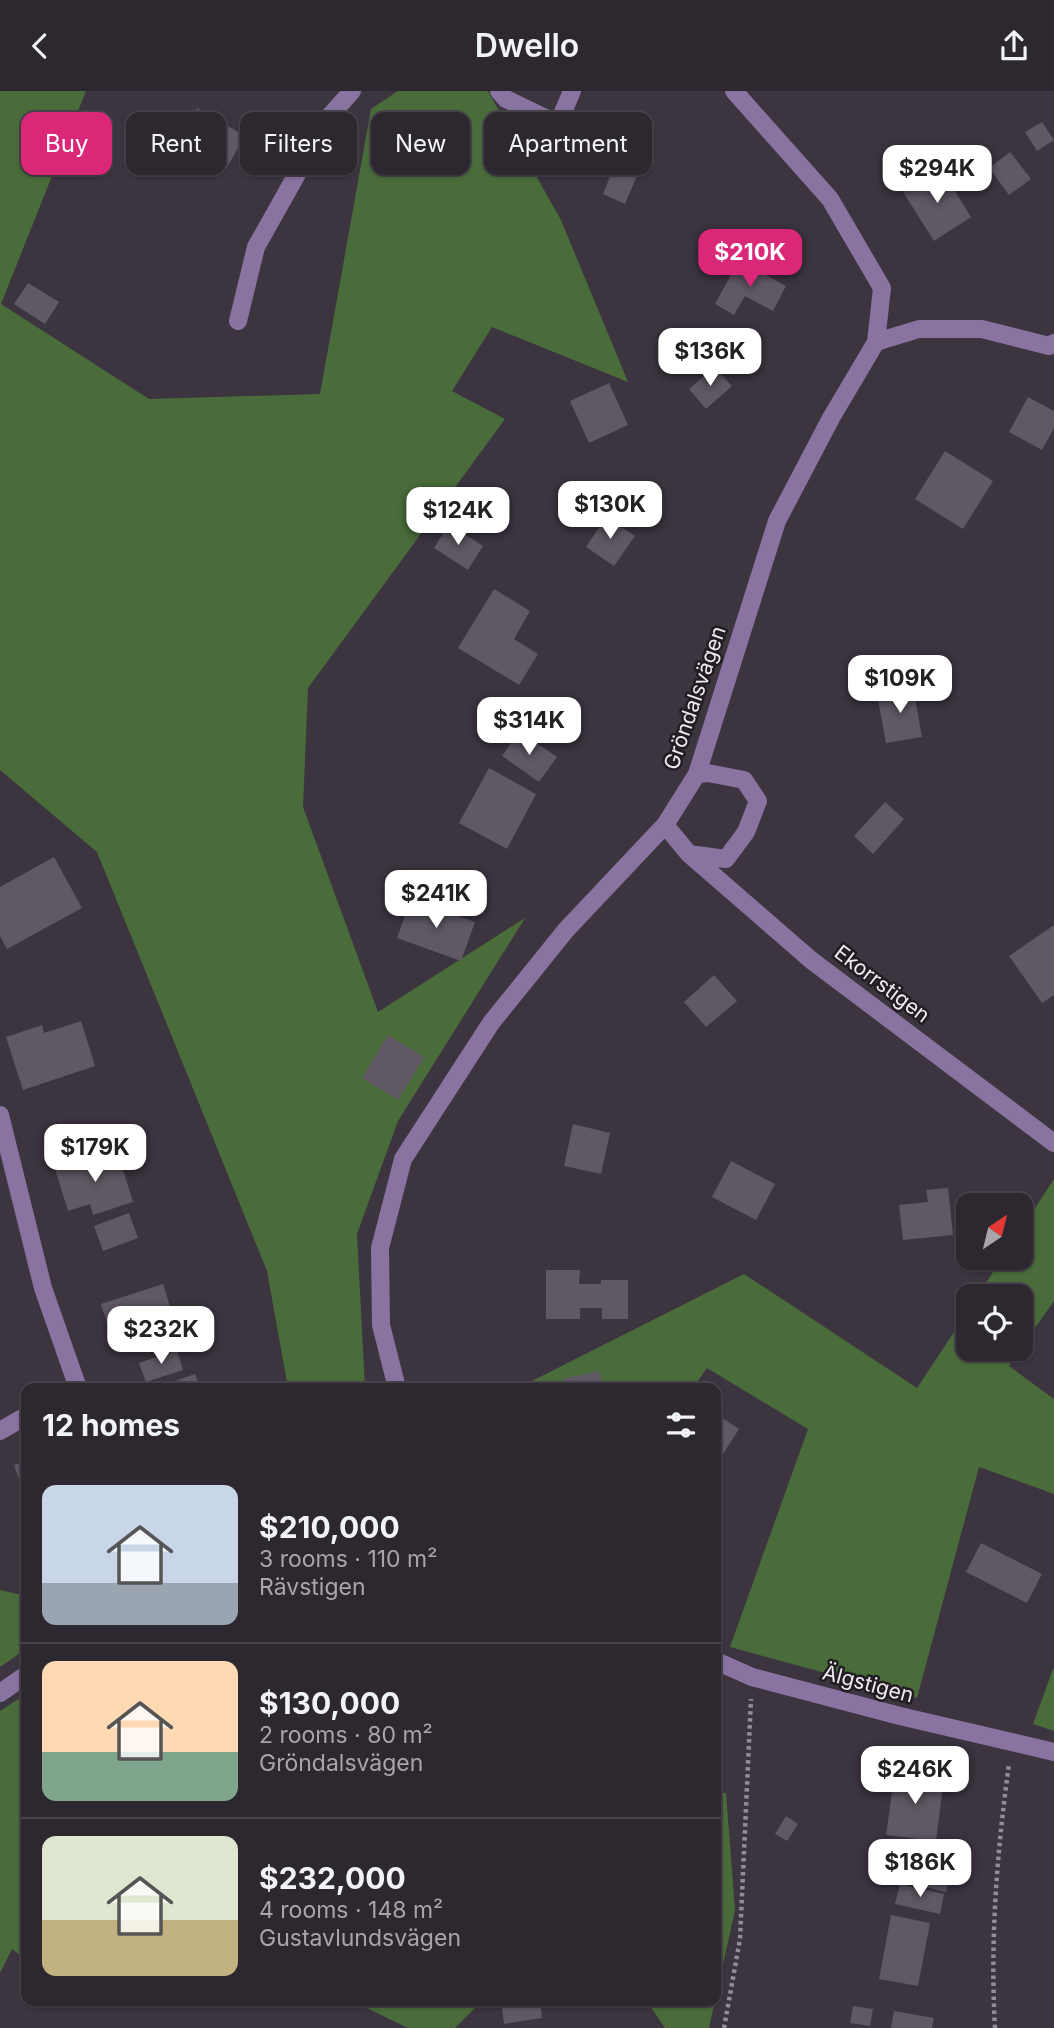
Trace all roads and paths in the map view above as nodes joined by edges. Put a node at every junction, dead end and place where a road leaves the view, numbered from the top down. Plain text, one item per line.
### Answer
1 (352, 91) edge
2 (499, 91) edge
3 (572, 91) edge
4 (734, 91) edge
5 (238, 321) dead end
6 (876, 342) junction
7 (1052, 346) edge
8 (697, 774) junction
9 (665, 825) junction
10 (689, 854) junction
11 (0, 1115) edge
12 (1054, 1143) edge
13 (75, 1383) edge
14 (396, 1383) edge
15 (21, 1419) edge
16 (0, 1430) edge
17 (721, 1663) edge
18 (752, 1677) junction
19 (21, 1678) edge
20 (0, 1693) edge
21 (1012, 1743) junction
22 (1054, 1752) edge
23 (724, 2028) edge
24 (995, 2028) edge

1 - 5 street
2 - 3 street
4 - 6 street
6 - 7 street
6 - 8 street, Gröndalsvägen
8 - 9 street, Gröndalsvägen
8 - 10 street
9 - 10 street, Ekorrstigen
9 - 14 street, Gröndalsvägen
10 - 12 street, Ekorrstigen
11 - 13 street
15 - 16 street
17 - 18 street, Älgstigen
18 - 21 street, Älgstigen
18 - 23 path
19 - 20 street
21 - 22 street, Älgstigen
21 - 24 path

